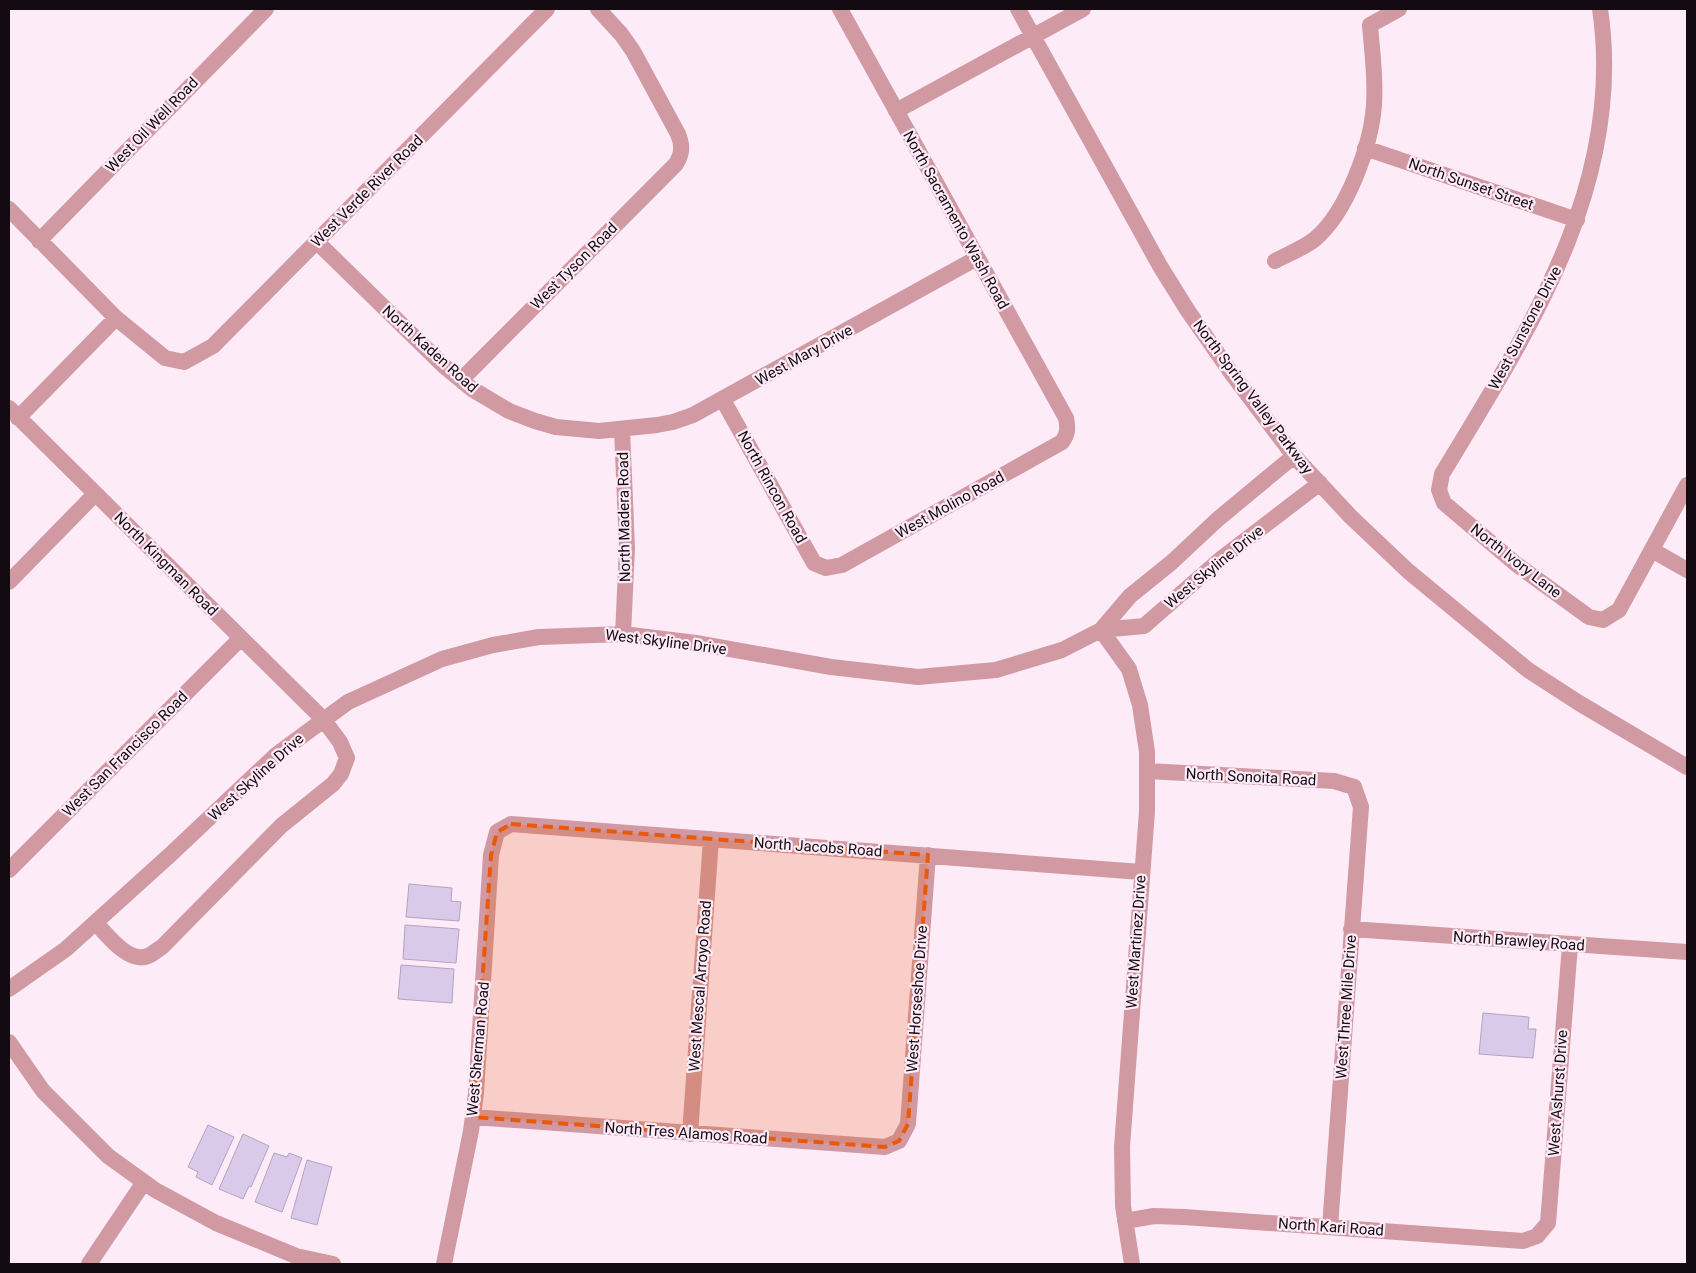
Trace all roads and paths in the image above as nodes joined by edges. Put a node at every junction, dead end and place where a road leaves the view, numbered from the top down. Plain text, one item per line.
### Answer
1 (266, 9) edge
2 (547, 9) edge
3 (598, 9) edge
4 (840, 9) edge
5 (1018, 9) edge
6 (1083, 9) edge
7 (1400, 9) edge
8 (1600, 9) edge
9 (1033, 36) junction
10 (896, 111) junction
11 (1365, 148) junction
12 (9, 209) edge
13 (1576, 220) junction
14 (39, 241) junction
15 (316, 242) junction
16 (978, 258) junction
17 (1275, 261) dead end
18 (116, 318) junction
19 (461, 380) junction
20 (723, 400) junction
21 (13, 413) edge
22 (622, 429) junction
23 (1067, 433) joint
24 (1294, 456) junction
25 (1320, 483) junction
26 (1687, 485) edge
27 (1439, 490) joint
28 (95, 494) junction
29 (1652, 550) junction
30 (826, 568) joint
31 (1687, 570) edge
32 (9, 582) edge
33 (1102, 630) junction
34 (623, 634) junction
35 (241, 638) junction
36 (323, 719) junction
37 (1687, 767) edge
38 (1147, 771) junction
39 (1354, 787) joint
40 (498, 832) joint
41 (711, 839) junction
42 (928, 855) junction
43 (9, 870) edge
44 (1141, 872) junction
45 (96, 923) junction
46 (1351, 929) junction
47 (1570, 945) junction
48 (1687, 952) edge
49 (9, 989) edge
50 (9, 1042) edge
51 (472, 1117) junction
52 (690, 1134) junction
53 (899, 1141) joint
54 (144, 1182) junction
55 (1125, 1221) junction
56 (1330, 1227) junction
57 (1537, 1236) joint
58 (89, 1264) edge
59 (333, 1264) edge
60 (444, 1264) edge
61 (1132, 1264) edge

1 - 14 street, West Oil Well Road
2 - 15 street, West Verde River Road
3 - 19 street, West Tyson Road
4 - 10 street, North Sacramento Wash Road
5 - 9 street, North Spring Valley Parkway
6 - 9 street
7 - 11 street
8 - 13 street, West Sunstone Drive
9 - 10 street
9 - 24 street, North Spring Valley Parkway
10 - 16 street, North Sacramento Wash Road
11 - 13 street, North Sunset Street
11 - 17 street
12 - 14 street
13 - 27 street, West Sunstone Drive
14 - 18 street
15 - 18 street, West Verde River Road
15 - 19 street, North Kaden Road
16 - 20 street, West Mary Drive
16 - 23 street, North Sacramento Wash Road
18 - 21 street
19 - 22 street, North Kaden Road
20 - 22 street, West Mary Drive
20 - 30 street, North Rincon Road
21 - 28 street, North Kingman Road
22 - 34 street, North Madera Road
23 - 30 street, West Molino Road
24 - 25 street, North Spring Valley Parkway
24 - 33 street, West Skyline Drive
25 - 33 street, West Skyline Drive
25 - 37 street, North Spring Valley Parkway
26 - 29 street
27 - 29 street, North Ivory Lane
28 - 32 street
28 - 35 street, North Kingman Road
29 - 31 street
33 - 34 street, West Skyline Drive
33 - 38 street, West Martinez Drive
34 - 36 street, West Skyline Drive
35 - 36 street, North Kingman Road
35 - 43 street, West San Francisco Road
36 - 45 street, West Skyline Drive
36 - 45 street, North Kingman Road
38 - 39 street, North Sonoita Road
38 - 44 street, West Martinez Drive
39 - 46 street, West Three Mile Drive
40 - 41 street, North Jacobs Road
40 - 51 street, West Sherman Road
41 - 42 street, North Jacobs Road
41 - 52 street, West Mescal Arroyo Road
42 - 44 street, North Jacobs Road
42 - 53 street, West Horseshoe Drive
44 - 55 street, West Martinez Drive
45 - 49 street, West Skyline Drive
46 - 47 street, North Brawley Road
46 - 56 street, West Three Mile Drive
47 - 48 street, North Brawley Road
47 - 57 street, West Ashurst Drive
50 - 54 street
51 - 52 street, North Tres Alamos Road
51 - 60 street, West Sherman Road
52 - 53 street, North Tres Alamos Road
54 - 58 street
54 - 59 street
55 - 56 street, North Kari Road
55 - 61 street, West Martinez Drive
56 - 57 street, North Kari Road

